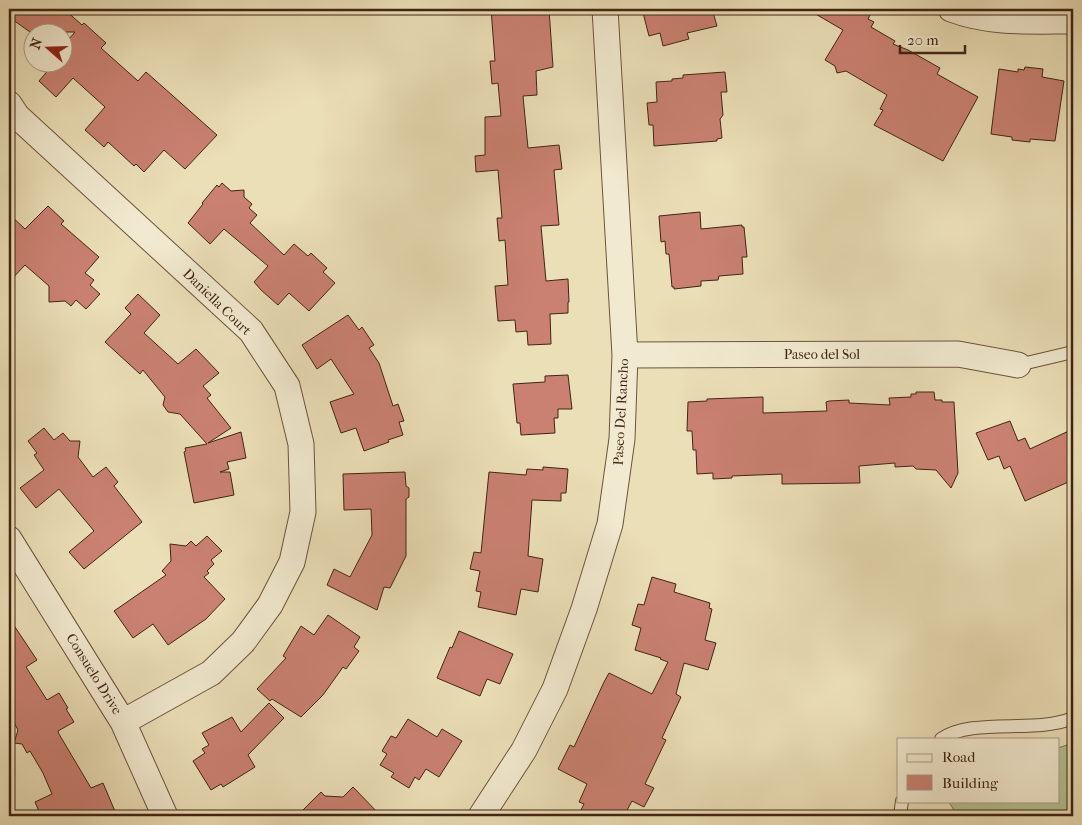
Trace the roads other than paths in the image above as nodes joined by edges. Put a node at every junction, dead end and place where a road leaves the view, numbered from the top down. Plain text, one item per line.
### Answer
1 (605, 9) edge
2 (951, 9) edge
3 (1073, 21) edge
4 (9, 104) edge
5 (1073, 352) edge
6 (625, 356) junction
7 (1018, 365) joint
8 (9, 539) edge
9 (1073, 718) edge
10 (123, 722) junction
11 (942, 738) edge
12 (902, 802) edge
13 (165, 816) edge
14 (481, 816) edge
15 (900, 816) edge

1 - 6 street, Paseo Del Rancho
2 - 3 street
4 - 10 street, Daniella Court
5 - 7 lane
6 - 7 street, Paseo del Sol
6 - 14 street, Paseo Del Rancho
8 - 10 street, Consuelo Drive
9 - 11 lane
10 - 13 street, Consuelo Drive
12 - 15 lane

